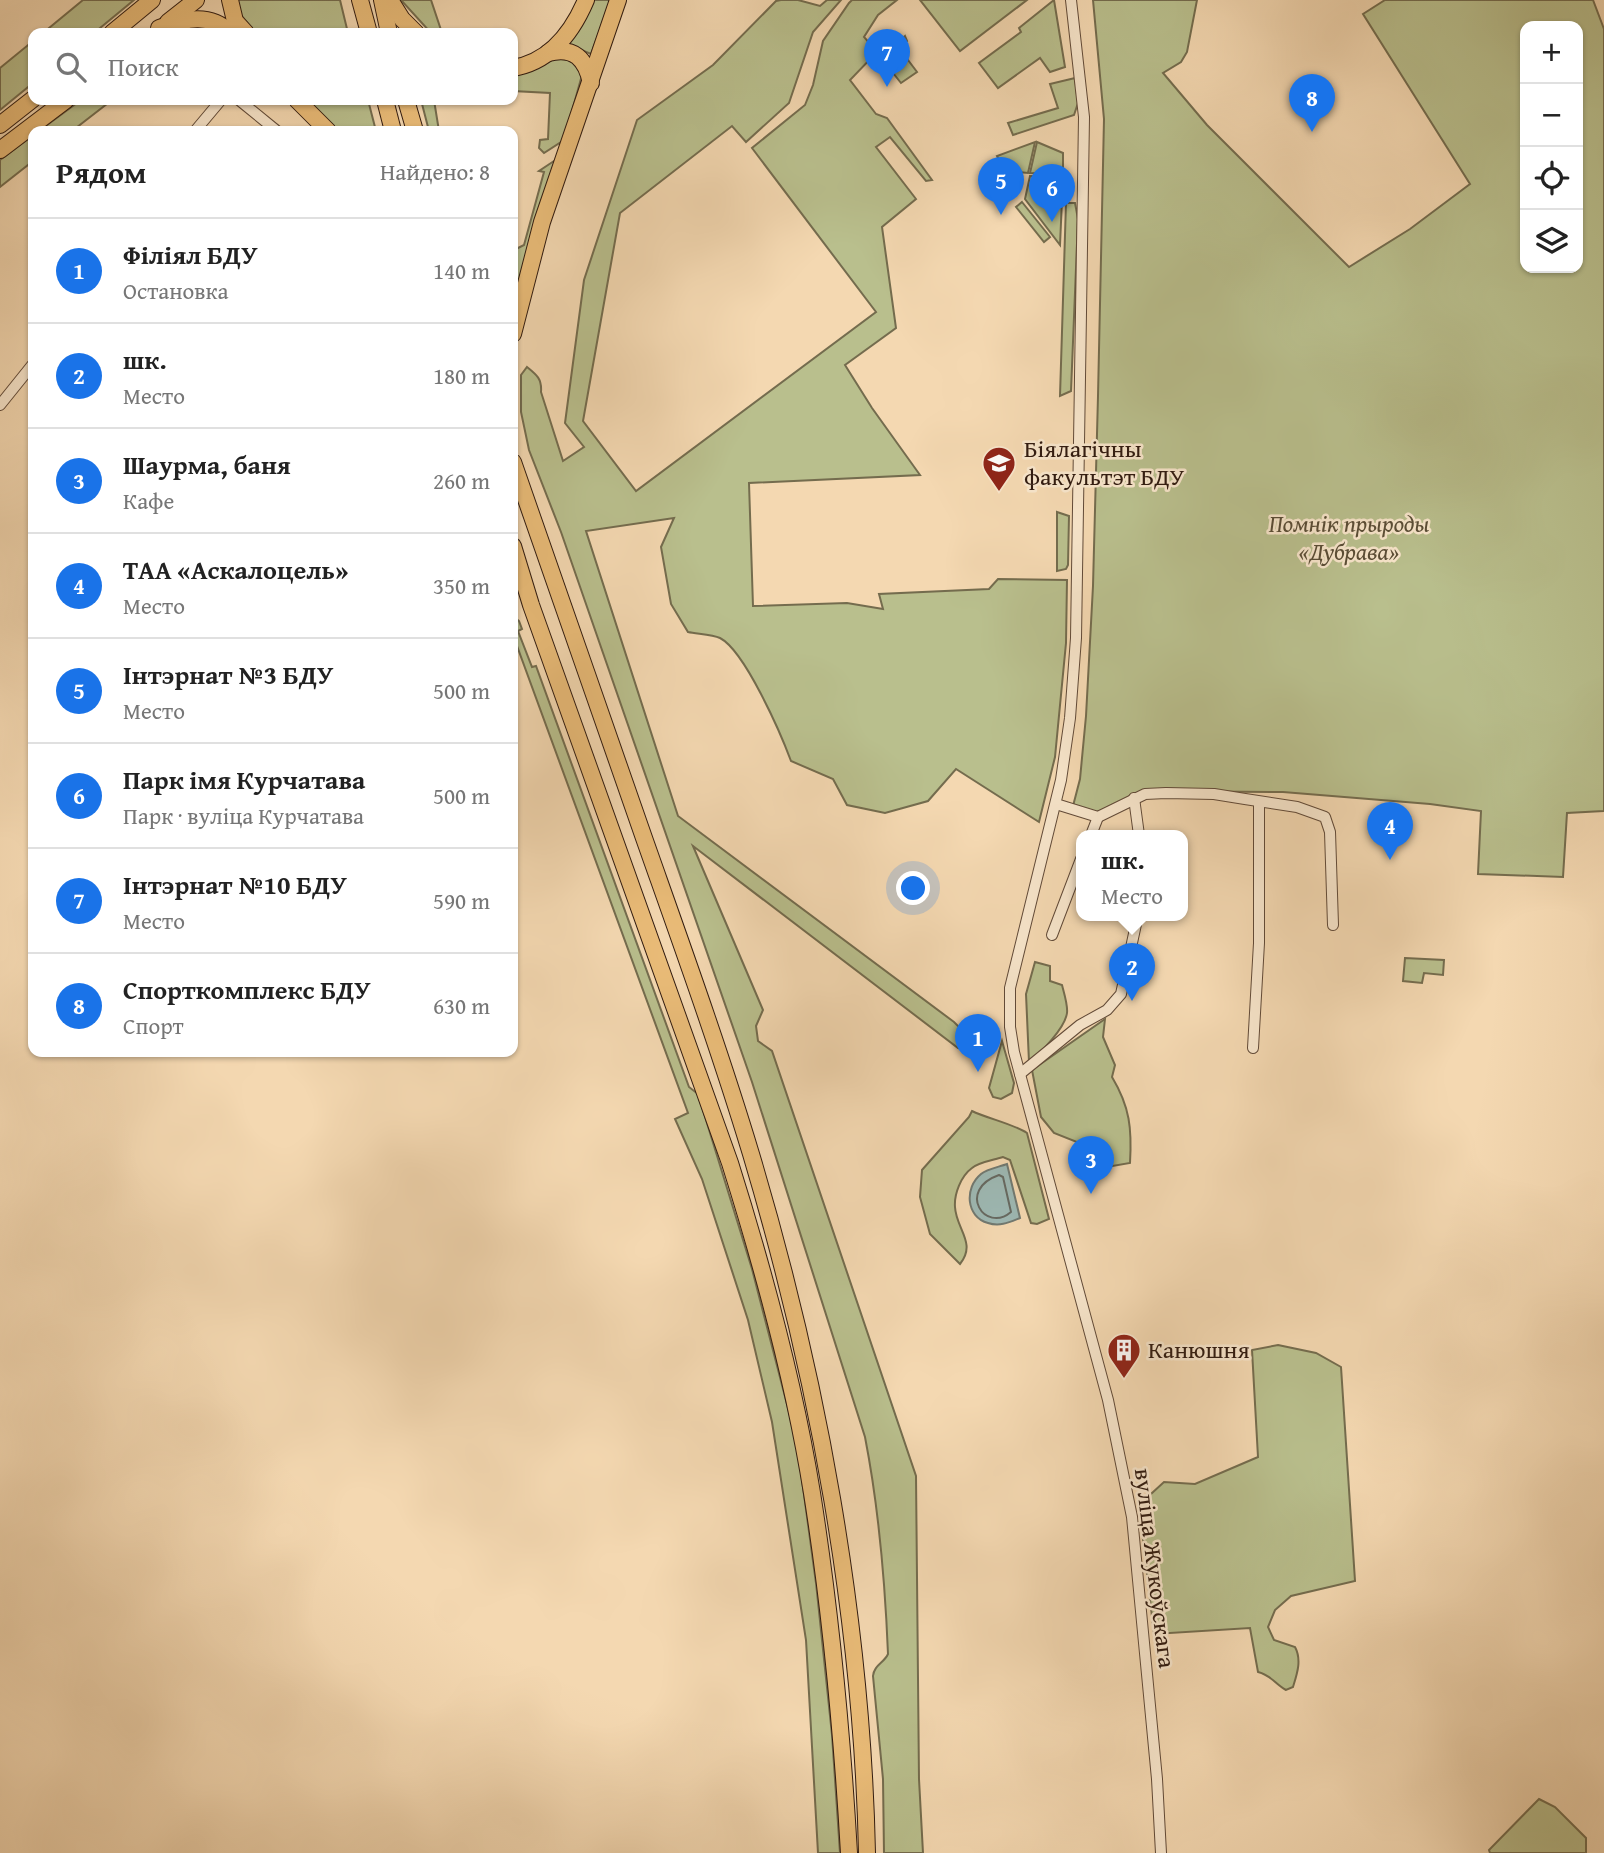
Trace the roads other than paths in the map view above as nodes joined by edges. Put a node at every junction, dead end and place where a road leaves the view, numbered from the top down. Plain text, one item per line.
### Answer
1 (152, 0) edge
2 (196, 0) edge
3 (230, 0) edge
4 (382, 0) edge
5 (390, 0) edge
6 (586, 0) edge
7 (618, 0) edge
8 (1071, 0) edge
9 (361, 3) edge
10 (118, 28) edge
11 (160, 28) edge
12 (163, 28) edge
13 (224, 28) edge
14 (241, 28) edge
15 (358, 28) edge
16 (368, 28) edge
17 (388, 28) edge
18 (411, 28) edge
19 (548, 53) junction
20 (518, 67) edge
21 (590, 83) junction
22 (28, 103) edge
23 (59, 105) edge
24 (216, 105) edge
25 (245, 105) edge
26 (301, 105) edge
27 (386, 105) edge
28 (407, 105) edge
29 (0, 125) edge
30 (32, 126) edge
31 (199, 126) edge
32 (271, 126) edge
33 (323, 126) edge
34 (392, 126) edge
35 (414, 126) edge
36 (28, 129) edge
37 (0, 150) edge
38 (518, 315) edge
39 (28, 370) edge
40 (0, 405) edge
41 (518, 476) edge
42 (518, 562) edge
43 (1134, 798) junction
44 (1259, 803) junction
45 (1056, 804) junction
46 (1098, 817) junction
47 (1093, 830) edge
48 (1138, 830) edge
49 (1076, 872) edge
50 (1137, 921) edge
51 (1333, 925) dead end
52 (1052, 935) dead end
53 (1253, 1048) dead end
54 (1020, 1074) junction
55 (849, 1853) edge
56 (867, 1853) edge
57 (1161, 1853) edge

1 - 10 highway
2 - 11 highway
3 - 14 highway
4 - 17 highway
5 - 18 highway
6 - 19 highway
7 - 21 highway
8 - 45 street, вуліца Жукоўскага
9 - 15 highway
9 - 16 highway
12 - 13 highway
19 - 20 highway
19 - 21 highway
21 - 38 highway
22 - 29 highway
23 - 30 highway
24 - 31 street
25 - 32 street
26 - 33 highway
27 - 34 highway
28 - 35 highway
36 - 37 highway
39 - 40 street
41 - 56 highway
42 - 55 highway
43 - 44 street
43 - 46 street
43 - 48 street
44 - 51 street
44 - 53 street
45 - 46 street
45 - 54 street, вуліца Жукоўскага
46 - 47 street
49 - 52 street
50 - 54 street
54 - 57 street, вуліца Жукоўскага

